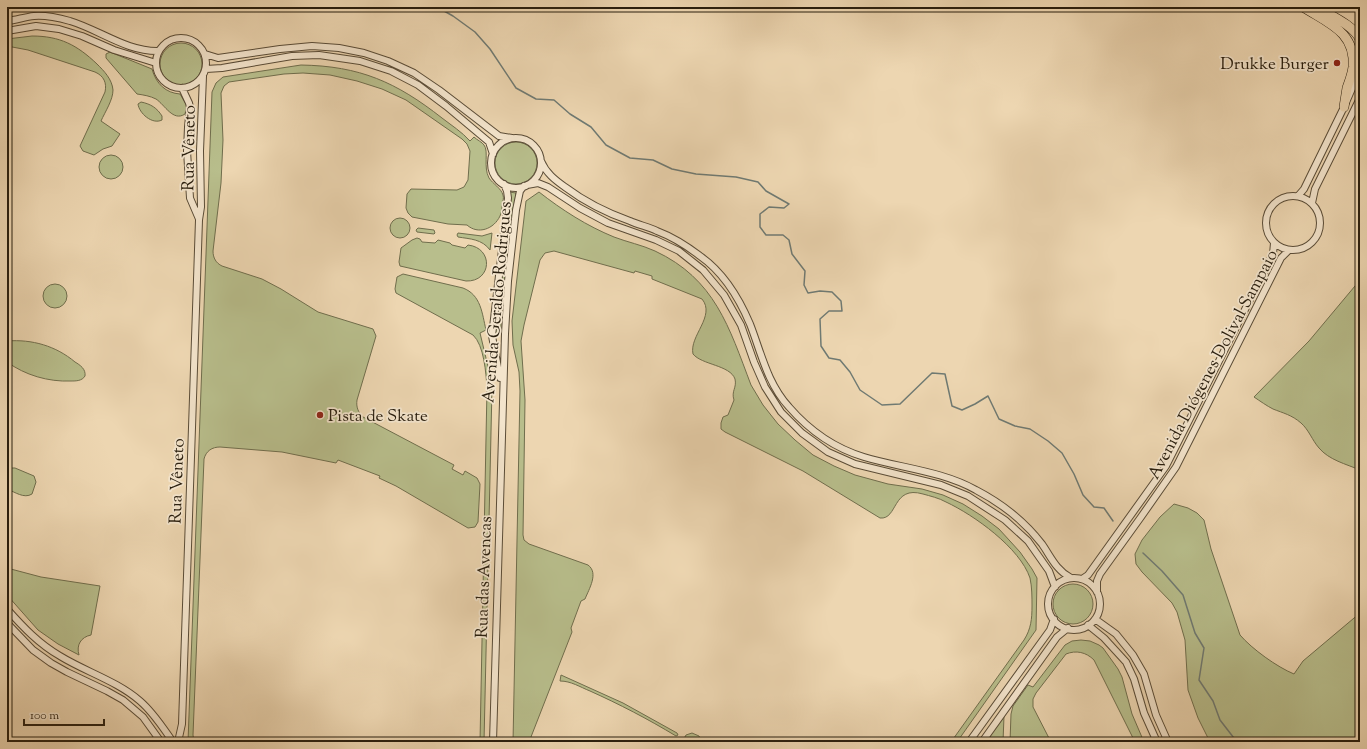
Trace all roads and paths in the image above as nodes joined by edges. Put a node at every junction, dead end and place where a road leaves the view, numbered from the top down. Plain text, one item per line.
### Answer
1 (1303, 7) edge
2 (1317, 7) edge
3 (7, 21) edge
4 (7, 31) edge
5 (1360, 39) edge
6 (1360, 48) edge
7 (160, 51) junction
8 (205, 54) junction
9 (1360, 62) edge
10 (156, 63) junction
11 (206, 69) junction
12 (1360, 70) edge
13 (203, 76) junction
14 (182, 88) junction
15 (1360, 98) edge
16 (1344, 107) junction
17 (512, 138) junction
18 (493, 154) junction
19 (541, 161) junction
20 (504, 184) junction
21 (526, 186) junction
22 (201, 196) junction
23 (1298, 196) junction
24 (190, 198) junction
25 (1312, 203) junction
26 (199, 220) junction
27 (1274, 243) junction
28 (1289, 250) junction
29 (505, 334) junction
30 (492, 336) junction
31 (502, 412) junction
32 (1071, 578) junction
33 (1082, 579) junction
34 (1055, 587) junction
35 (1097, 592) junction
36 (7, 609) edge
37 (1054, 619) junction
38 (1095, 619) junction
39 (7, 623) edge
40 (1088, 626) junction
41 (1068, 628) junction
42 (119, 686) junction
43 (115, 695) junction
44 (161, 742) edge
45 (173, 742) edge
46 (178, 742) edge
47 (493, 742) edge
48 (969, 742) edge
49 (982, 742) edge
50 (1157, 742) edge
51 (1168, 742) edge

1 - 16 highway
2 - 5 highway
3 - 7 street
4 - 10 street
6 - 9 street
7 - 8 street
7 - 10 street
8 - 11 street
8 - 17 street
10 - 14 street
11 - 13 street
11 - 18 street
12 - 16 street
13 - 14 street
13 - 22 street, Rua Vêneto
14 - 24 street, Rua Vêneto
15 - 25 street
16 - 23 street
17 - 18 street
17 - 19 street
18 - 20 street
19 - 21 street
19 - 32 street
20 - 21 street
20 - 30 street, Avenida Geraldo Rodrigues
21 - 29 street, Avenida Geraldo Rodrigues
21 - 34 street
22 - 24 street
22 - 26 street, Rua Vêneto
23 - 25 street
23 - 27 street
24 - 26 street, Rua Vêneto
25 - 28 street
26 - 46 street, Rua Vêneto
27 - 28 street
27 - 33 street, Avenida Diógenes Dolival Sampaio
28 - 35 street, Avenida Diógenes Dolival Sampaio
29 - 30 street
29 - 31 street, Avenida Geraldo Rodrigues
30 - 31 street, Avenida Geraldo Rodrigues
31 - 47 street, Rua das Avencas
32 - 33 street
32 - 34 street
33 - 35 street
34 - 37 street
35 - 38 street
36 - 42 street
37 - 41 street
37 - 48 street
38 - 40 street
38 - 51 street
39 - 43 street
40 - 41 street
40 - 50 street
41 - 49 street
42 - 43 street
42 - 45 street
43 - 44 street

